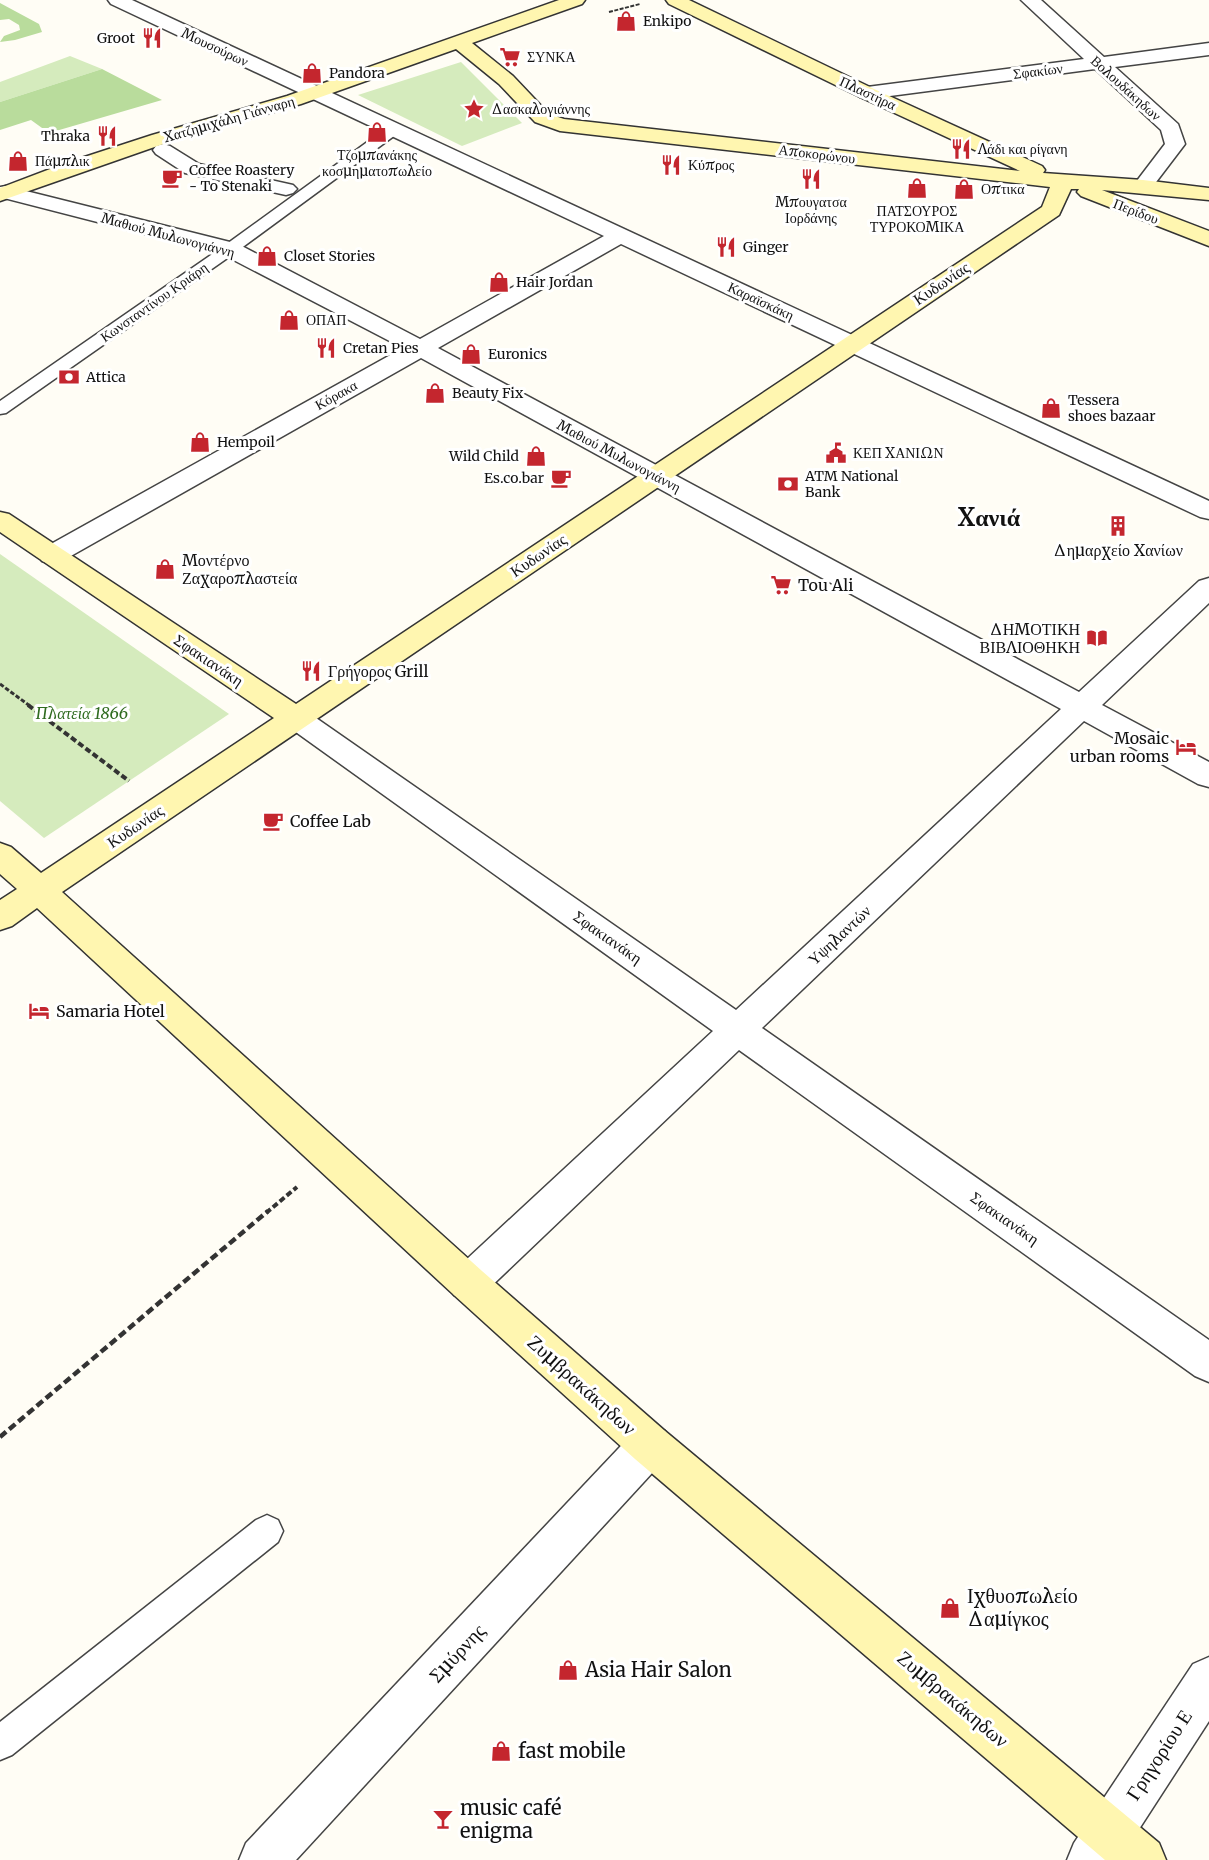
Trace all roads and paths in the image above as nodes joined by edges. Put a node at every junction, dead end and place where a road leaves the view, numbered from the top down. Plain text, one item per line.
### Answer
1 (117, 0) edge
2 (576, 0) edge
3 (675, 0) edge
4 (1030, 0) edge
5 (457, 41) junction
6 (1209, 49) edge
7 (1100, 63) junction
8 (313, 93) junction
9 (867, 93) junction
10 (393, 130) junction
11 (163, 150) dead end
12 (1063, 182) junction
13 (1143, 186) junction
14 (286, 189) dead end
15 (3, 194) edge
16 (1209, 194) edge
17 (620, 236) junction
18 (1209, 239) edge
19 (230, 249) junction
20 (850, 343) junction
21 (420, 348) junction
22 (0, 410) edge
23 (655, 475) junction
24 (1209, 511) edge
25 (0, 520) edge
26 (52, 555) junction
27 (1209, 587) edge
28 (0, 684) edge
29 (1082, 707) junction
30 (296, 718) junction
31 (1209, 776) edge
32 (163, 807) junction
33 (0, 855) edge
34 (40, 890) junction
35 (0, 917) edge
36 (739, 1029) junction
37 (332, 1158) junction
38 (468, 1283) junction
39 (1209, 1363) edge
40 (0, 1437) edge
41 (650, 1445) junction
42 (267, 1531) dead end
43 (1209, 1680) edge
44 (0, 1743) edge
45 (1114, 1850) edge
46 (264, 1860) edge

1 - 8 street, Μουσούρων
2 - 5 main road, Χατζημιχάλη Γιάνναρη
3 - 9 main road, Πλαστήρα
4 - 7 street, Βολουδάκηδων
5 - 8 main road, Χατζημιχάλη Γιάνναρη
5 - 12 main road, Αποκορώνου
6 - 7 street, Σφακίων
7 - 9 street, Σφακίων
7 - 13 street, Βολουδάκηδων
8 - 10 street, Καραϊσκάκη
8 - 15 main road, Χατζημιχάλη Γιάνναρη
9 - 12 main road, Πλαστήρα
10 - 17 street, Καραϊσκάκη
10 - 19 lane, Κωνσταντίνου Κριάρη
11 - 14 street
12 - 13 main road, Αποκορώνου
12 - 18 main road, Περίδου
12 - 20 main road, Κυδωνίας
13 - 16 main road, Αποκορώνου
15 - 19 street, Μαθιού Μυλωνογιάννη
17 - 20 street, Καραϊσκάκη
17 - 21 street, Κόρακα
19 - 21 street, Μαθιού Μυλωνογιάννη
19 - 22 lane, Κωνσταντίνου Κριάρη
20 - 23 main road, Κυδωνίας
20 - 24 street, Καραϊσκάκη
21 - 23 street, Μαθιού Μυλωνογιάννη
21 - 26 street, Κόρακα
23 - 29 street, Μαθιού Μυλωνογιάννη
23 - 30 main road, Κυδωνίας
25 - 26 main road, Σφακιανάκη
26 - 30 main road, Σφακιανάκη
27 - 29 street, Υψηλαντών
28 - 32 path
29 - 31 street, Μαθιού Μυλωνογιάννη
29 - 36 street, Υψηλαντών
30 - 32 main road, Κυδωνίας
30 - 36 street, Σφακιανάκη
32 - 34 main road, Κυδωνίας
33 - 34 main road, Ζυμβρακάκηδων
34 - 35 main road, Κυδωνίας
34 - 37 main road, Ζυμβρακάκηδων
36 - 38 street, Υψηλαντών
36 - 39 street, Σφακιανάκη
37 - 38 main road, Ζυμβρακάκηδων
37 - 40 path
38 - 41 main road, Ζυμβρακάκηδων
41 - 45 main road, Ζυμβρακάκηδων
41 - 46 street, Σμύρνης
42 - 44 lane
43 - 45 street, Γρηγορίου Ε

